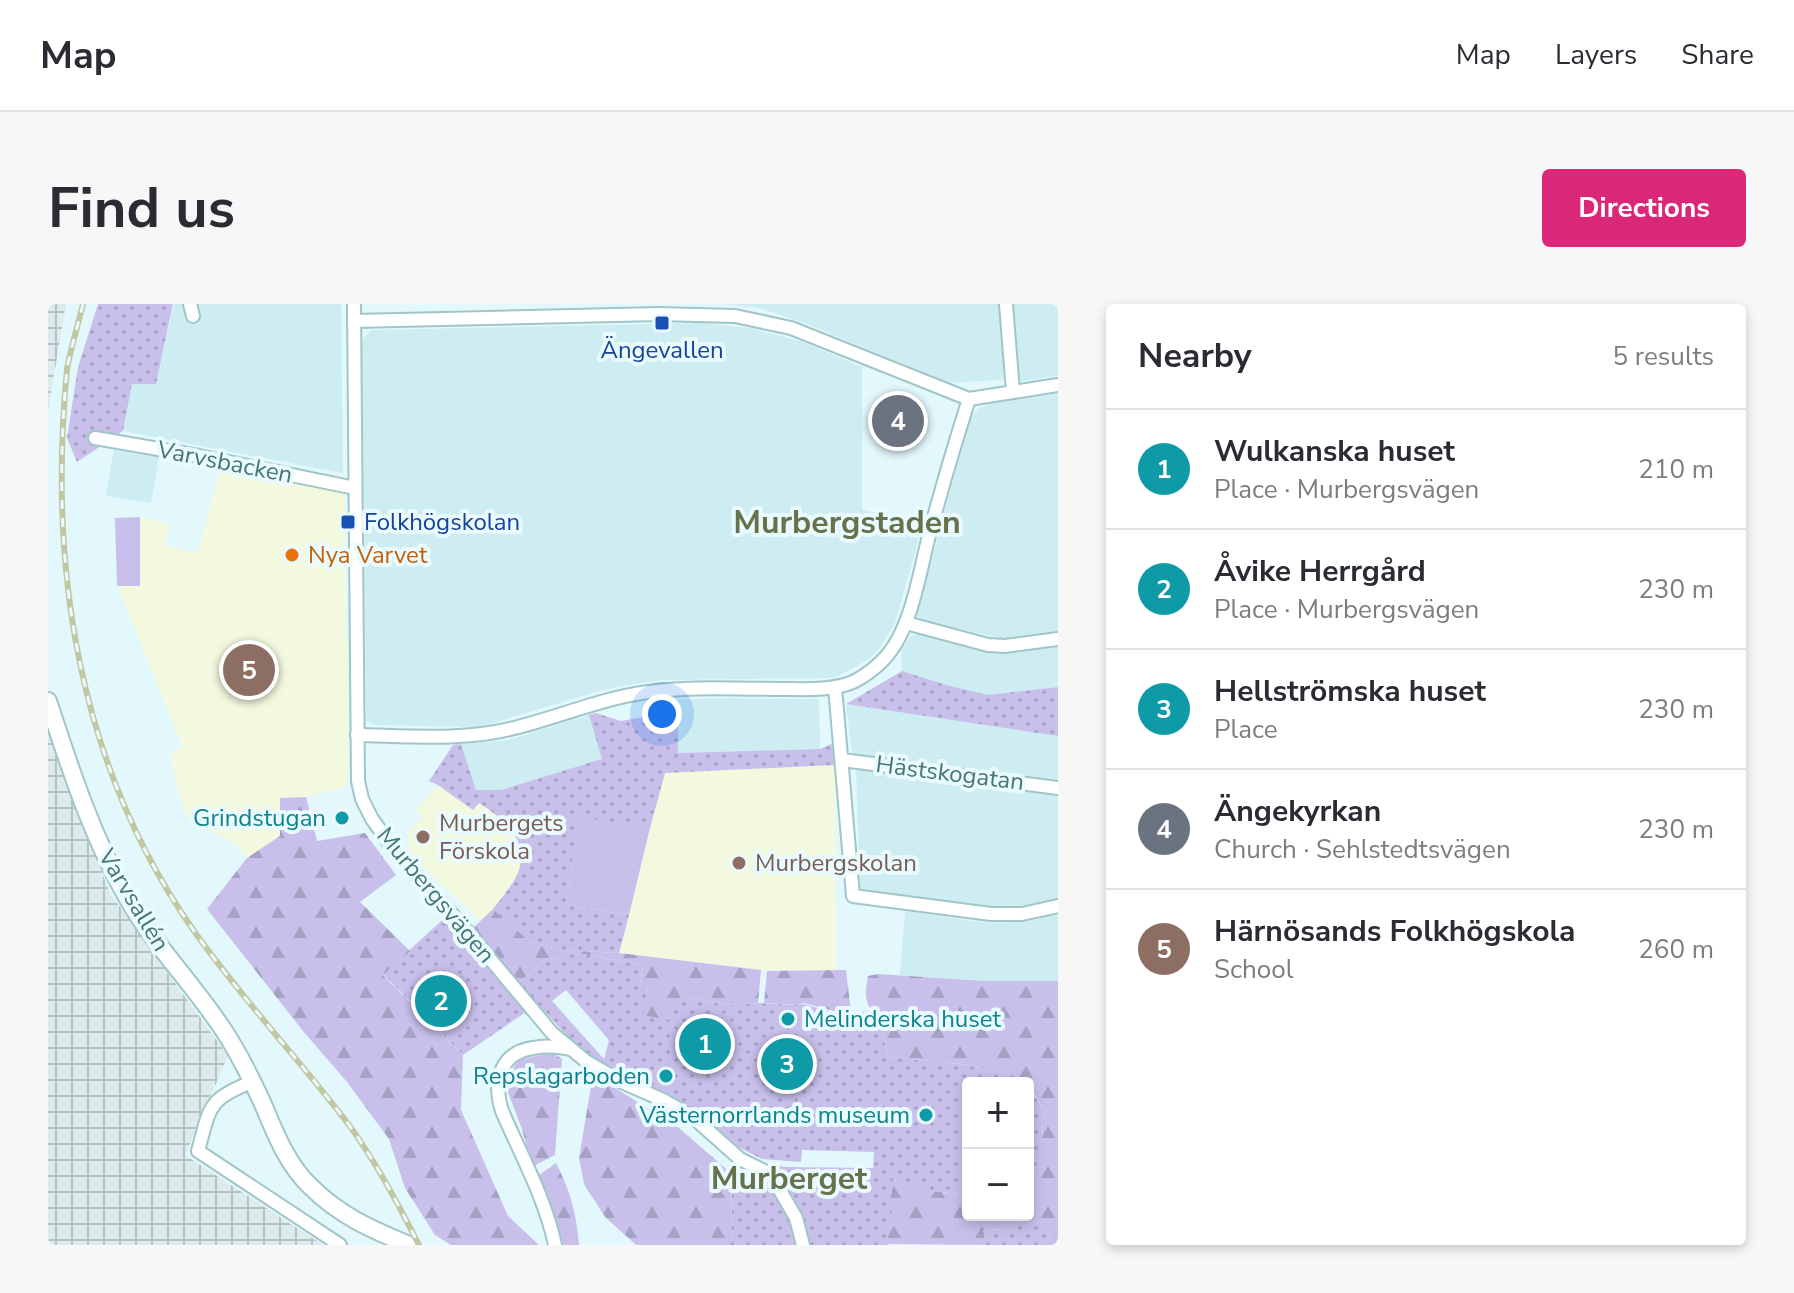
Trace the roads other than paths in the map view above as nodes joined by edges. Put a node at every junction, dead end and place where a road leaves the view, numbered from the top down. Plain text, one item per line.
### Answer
1 (354, 304) edge
2 (1006, 304) edge
3 (354, 321) junction
4 (1058, 385) edge
5 (1013, 392) junction
6 (969, 399) junction
7 (95, 438) dead end
8 (355, 488) junction
9 (906, 623) junction
10 (1058, 639) edge
11 (835, 687) junction
12 (48, 701) edge
13 (357, 735) junction
14 (842, 760) junction
15 (1058, 788) edge
16 (1058, 906) edge
17 (571, 1049) junction
18 (252, 1082) junction
19 (401, 1242) edge
20 (340, 1245) edge
21 (555, 1245) edge
22 (803, 1245) edge

1 - 3 street, Murbergsvägen
2 - 5 street
3 - 6 street
3 - 8 street, Murbergsvägen
4 - 5 street
5 - 6 street
6 - 9 street
7 - 8 street, Varvsbacken
8 - 13 street, Murbergsvägen
9 - 10 street
9 - 11 street
11 - 13 street
11 - 14 street
12 - 18 street, Varvsallén
13 - 17 street, Murbergsvägen
14 - 15 street, Hästskogatan
14 - 16 street
17 - 21 street
17 - 22 street, Murbergsvägen
18 - 19 street, Varvsallén
18 - 20 street

